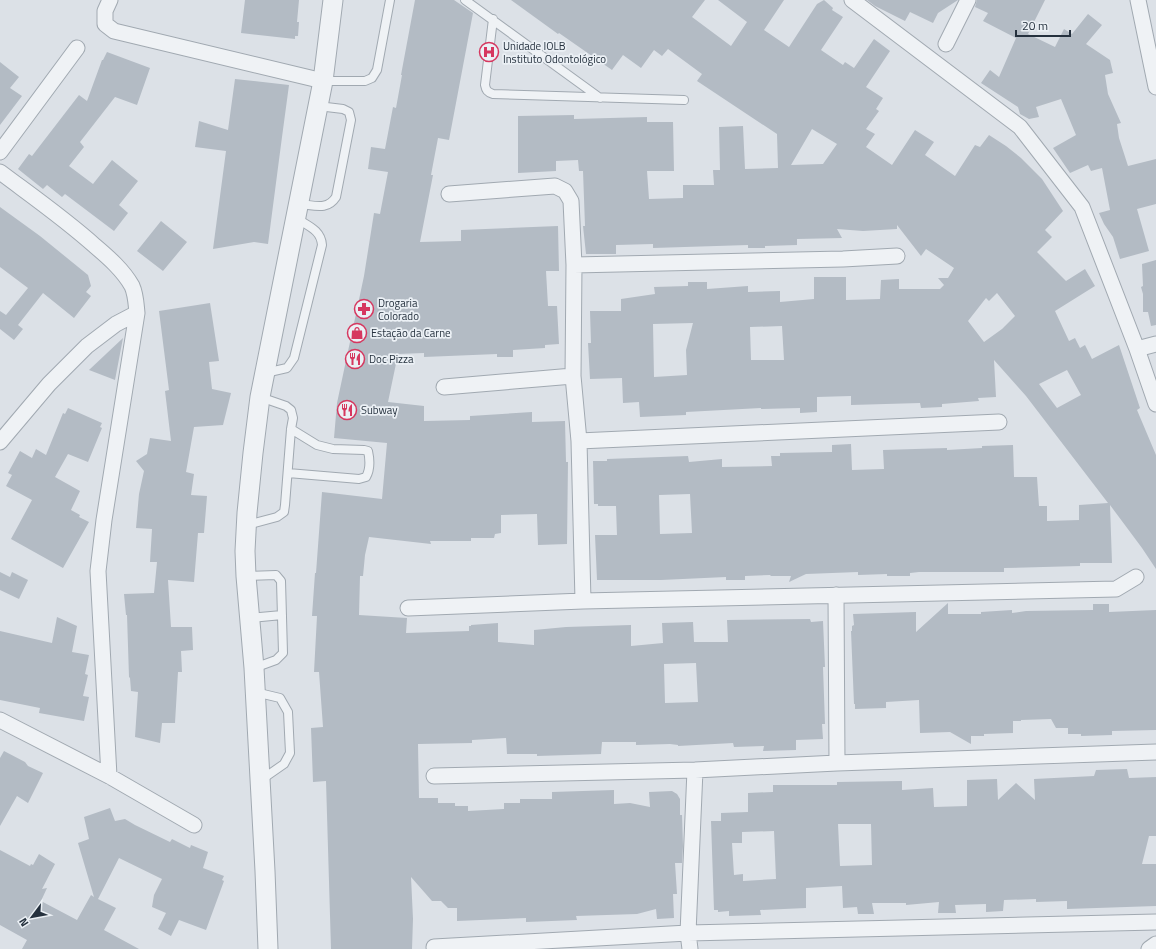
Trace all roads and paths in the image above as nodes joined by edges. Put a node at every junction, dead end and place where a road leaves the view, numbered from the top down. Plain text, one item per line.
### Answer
1 (110, 0) edge
2 (333, 0) edge
3 (390, 0) edge
4 (465, 0) edge
5 (852, 0) edge
6 (968, 0) edge
7 (1138, 0) edge
8 (493, 20) junction
9 (946, 44) dead end
10 (77, 48) dead end
11 (323, 81) junction
12 (1156, 87) edge
13 (600, 98) junction
14 (684, 100) dead end
15 (318, 106) junction
16 (0, 152) edge
17 (0, 172) edge
18 (449, 194) dead end
19 (298, 211) junction
20 (897, 256) dead end
21 (574, 265) junction
22 (137, 313) junction
23 (1156, 344) edge
24 (1137, 349) junction
25 (265, 373) junction
26 (573, 376) junction
27 (444, 387) dead end
28 (260, 397) junction
29 (1156, 404) edge
30 (998, 422) dead end
31 (291, 429) junction
32 (579, 441) junction
33 (0, 442) edge
34 (288, 473) junction
35 (246, 525) junction
36 (246, 576) junction
37 (1136, 577) dead end
38 (836, 595) junction
39 (583, 601) junction
40 (408, 608) dead end
41 (282, 615) junction
42 (250, 618) junction
43 (254, 668) junction
44 (255, 692) junction
45 (0, 720) edge
46 (1156, 752) edge
47 (837, 763) junction
48 (695, 770) junction
49 (109, 776) junction
50 (434, 776) dead end
51 (260, 781) junction
52 (194, 825) dead end
53 (1156, 922) edge
54 (688, 933) junction
55 (1156, 944) edge
56 (434, 947) dead end
57 (268, 949) edge
58 (690, 949) edge
59 (1148, 949) edge

1 - 11 street
2 - 11 street
3 - 11 lane
4 - 8 lane
5 - 24 street
6 - 9 street
7 - 12 street
8 - 13 lane
8 - 13 lane
10 - 16 street
11 - 15 street
13 - 14 lane
15 - 19 street
15 - 19 lane
17 - 22 street
18 - 21 street
19 - 25 street
19 - 25 lane
20 - 21 street
21 - 26 street
22 - 33 street
22 - 49 street
23 - 24 street
24 - 29 street
25 - 28 street
26 - 27 street
26 - 32 street
28 - 31 lane
28 - 35 street
30 - 32 street
31 - 34 lane
31 - 34 lane
32 - 39 street
34 - 35 lane
35 - 36 street
36 - 41 lane
36 - 42 street
37 - 38 street
38 - 39 street
38 - 47 street
39 - 40 street
41 - 42 lane
41 - 43 lane
42 - 43 street
43 - 44 street
44 - 51 street
44 - 51 lane
45 - 49 street
46 - 47 street
47 - 48 street
48 - 50 street
48 - 54 street
49 - 52 street
51 - 57 street
53 - 54 street
54 - 56 street
54 - 58 street
55 - 59 street

